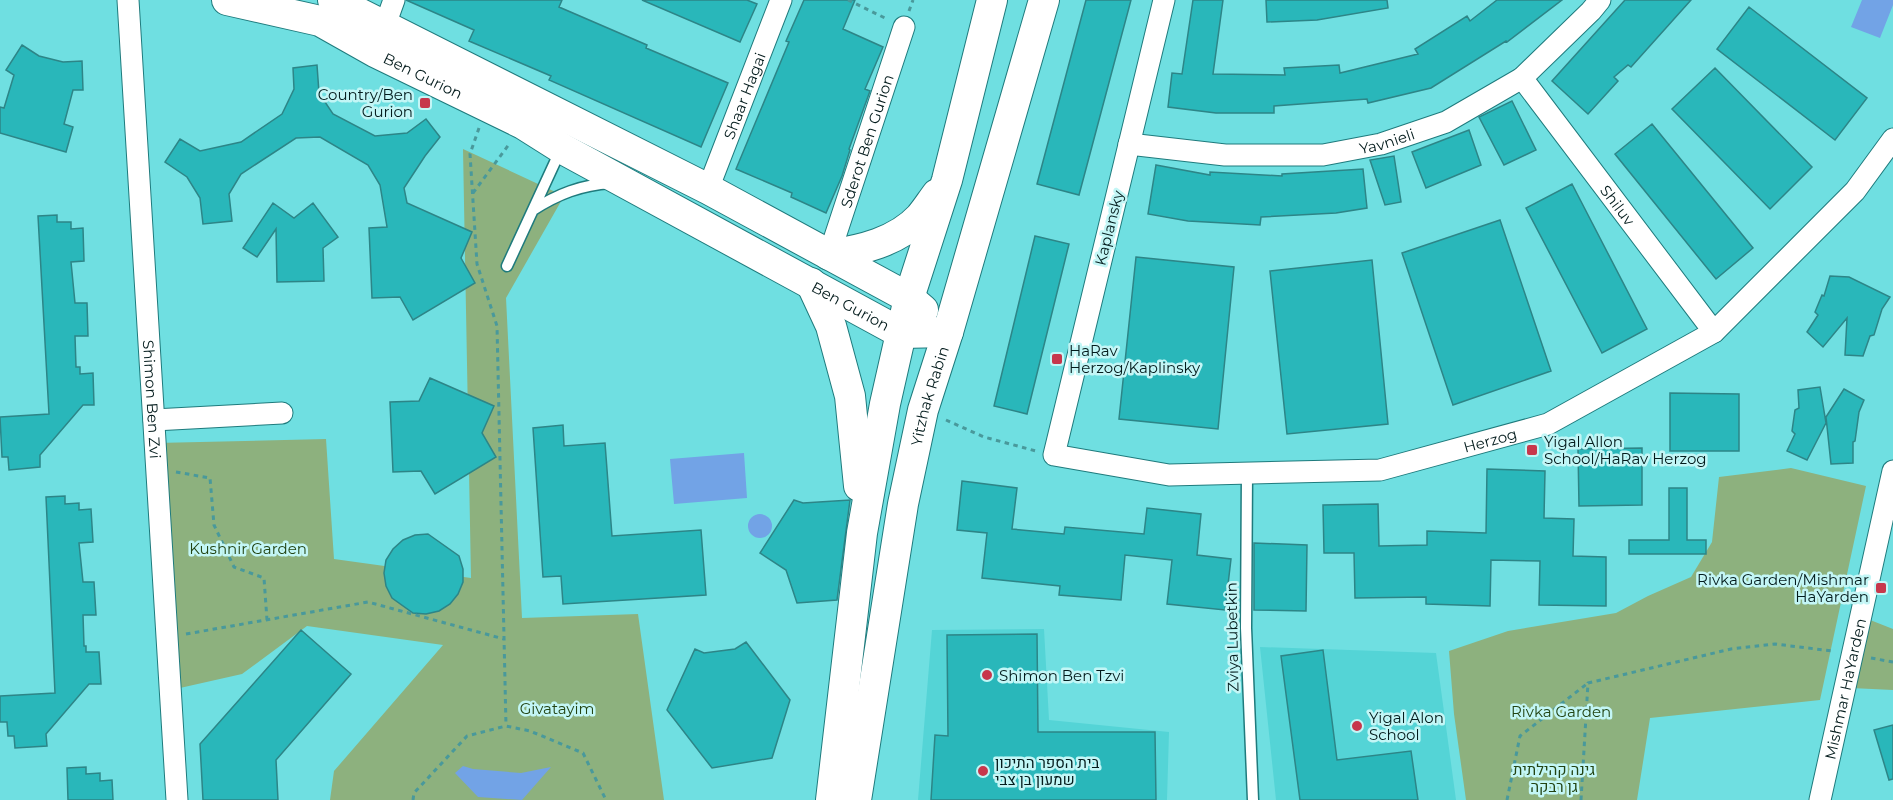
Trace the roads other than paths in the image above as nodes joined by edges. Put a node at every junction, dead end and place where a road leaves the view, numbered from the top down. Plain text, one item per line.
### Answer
1 (128, 0) edge
2 (227, 0) edge
3 (333, 0) edge
4 (781, 0) edge
5 (992, 0) edge
6 (1044, 0) edge
7 (1164, 0) edge
8 (1600, 0) edge
9 (385, 26) edge
10 (904, 27) road end
11 (1522, 78) junction
12 (569, 136) junction
13 (1893, 139) edge
14 (1129, 144) junction
15 (1893, 167) edge
16 (1869, 173) junction
17 (947, 180) junction
18 (625, 183) junction
19 (708, 189) junction
20 (533, 210) junction
21 (829, 255) junction
22 (507, 266) dead end
23 (811, 283) junction
24 (909, 298) junction
25 (948, 332) junction
26 (1714, 332) junction
27 (901, 333) junction
28 (282, 413) dead end
29 (154, 420) junction
30 (1054, 455) joint
31 (1893, 471) edge
32 (1247, 473) junction
33 (862, 533) junction
34 (177, 800) edge
35 (831, 800) edge
36 (856, 800) edge
37 (1253, 800) edge
38 (1820, 800) edge

1 - 29 street, Shimon Ben Zvi
2 - 9 main road, Ben Gurion
3 - 9 main road, Ben Gurion
4 - 19 street, Shaar Hagai
5 - 17 main road
6 - 25 main road, Yitzhak Rabin
7 - 14 street, Kaplansky
8 - 11 street, Yavnieli
9 - 12 main road, Ben Gurion
9 - 12 main road, Ben Gurion
10 - 21 street, Sderot Ben Gurion
11 - 14 street, Yavnieli
11 - 26 street, Shiluv
12 - 18 main road, Ben Gurion
12 - 19 main road, Ben Gurion
12 - 20 lane
13 - 16 street, Herzog
14 - 30 street, Kaplansky
15 - 16 street
16 - 26 street, Herzog
17 - 21 main road
17 - 24 main road
18 - 20 lane
18 - 23 main road, Ben Gurion
19 - 21 main road, Ben Gurion
20 - 22 lane
21 - 24 main road, Ben Gurion
23 - 27 main road, Ben Gurion
23 - 33 main road
24 - 25 main road, Ben Gurion
24 - 27 main road
25 - 27 main road, Ben Gurion
25 - 36 main road, Yitzhak Rabin
26 - 32 street, Herzog
27 - 33 main road
28 - 29 street
29 - 34 street, Shimon Ben Zvi
30 - 32 street, Herzog
31 - 38 street, Mishmar HaYarden
32 - 37 lane, Zviya Lubetkin
33 - 35 main road

